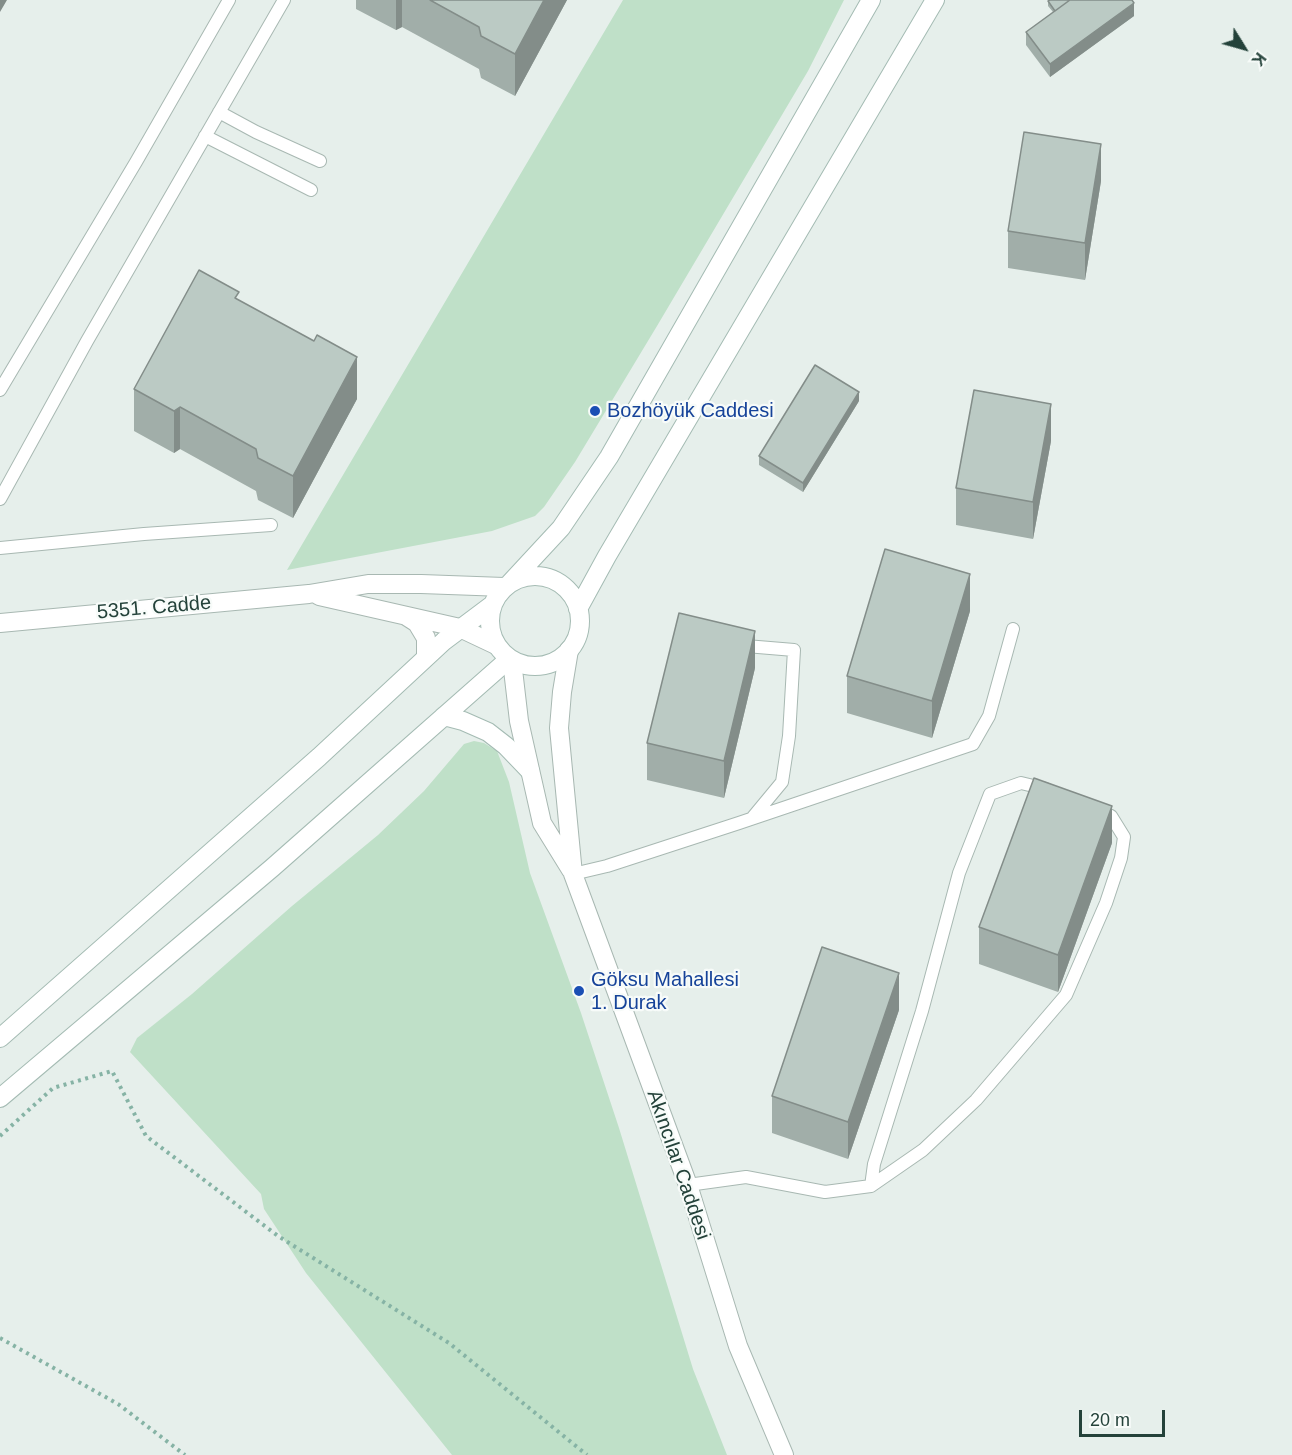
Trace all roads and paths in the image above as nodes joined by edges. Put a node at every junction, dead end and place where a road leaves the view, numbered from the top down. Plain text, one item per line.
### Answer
1 (229, 0) edge
2 (284, 0) edge
3 (871, 0) edge
4 (935, 0) edge
5 (219, 112) junction
6 (205, 135) junction
7 (320, 161) dead end
8 (311, 190) dead end
9 (0, 390) edge
10 (0, 499) edge
11 (271, 525) edge
12 (0, 548) edge
13 (507, 585) junction
14 (309, 594) junction
15 (492, 605) junction
16 (578, 609) junction
17 (405, 615) junction
18 (0, 623) edge
19 (460, 628) junction
20 (1013, 629) dead end
21 (496, 645) junction
22 (746, 646) edge
23 (569, 650) junction
24 (426, 656) junction
25 (511, 660) junction
26 (444, 716) junction
27 (530, 771) junction
28 (1062, 793) edge
29 (1092, 806) edge
30 (752, 818) junction
31 (573, 874) junction
32 (0, 1038) edge
33 (0, 1098) edge
34 (0, 1136) edge
35 (688, 1185) junction
36 (871, 1186) junction
37 (0, 1338) edge
38 (185, 1455) edge
39 (587, 1455) edge
40 (784, 1455) edge

1 - 9 lane
2 - 5 lane
3 - 13 main road
4 - 16 main road
5 - 6 lane
5 - 7 lane
6 - 8 lane
6 - 10 lane
11 - 12 lane
13 - 14 main road, 5351. Cadde
13 - 15 main road
13 - 16 main road
14 - 17 main road, 5351. Cadde
14 - 18 main road, 5351. Cadde
15 - 19 main road
15 - 21 main road
16 - 23 main road
17 - 19 main road, 5351. Cadde
17 - 24 main road
19 - 21 main road, 5351. Cadde
19 - 24 main road
20 - 30 lane
21 - 25 main road
22 - 30 lane
23 - 25 main road
23 - 31 main road, Akıncılar Caddesi
24 - 32 main road
25 - 26 main road
25 - 27 main road, Akıncılar Caddesi
26 - 27 main road
26 - 33 main road
27 - 31 main road, Akıncılar Caddesi
28 - 36 lane
29 - 36 lane
30 - 31 lane
31 - 35 main road, Akıncılar Caddesi
34 - 39 path
35 - 36 lane
35 - 40 main road, Akıncılar Caddesi
37 - 38 path

